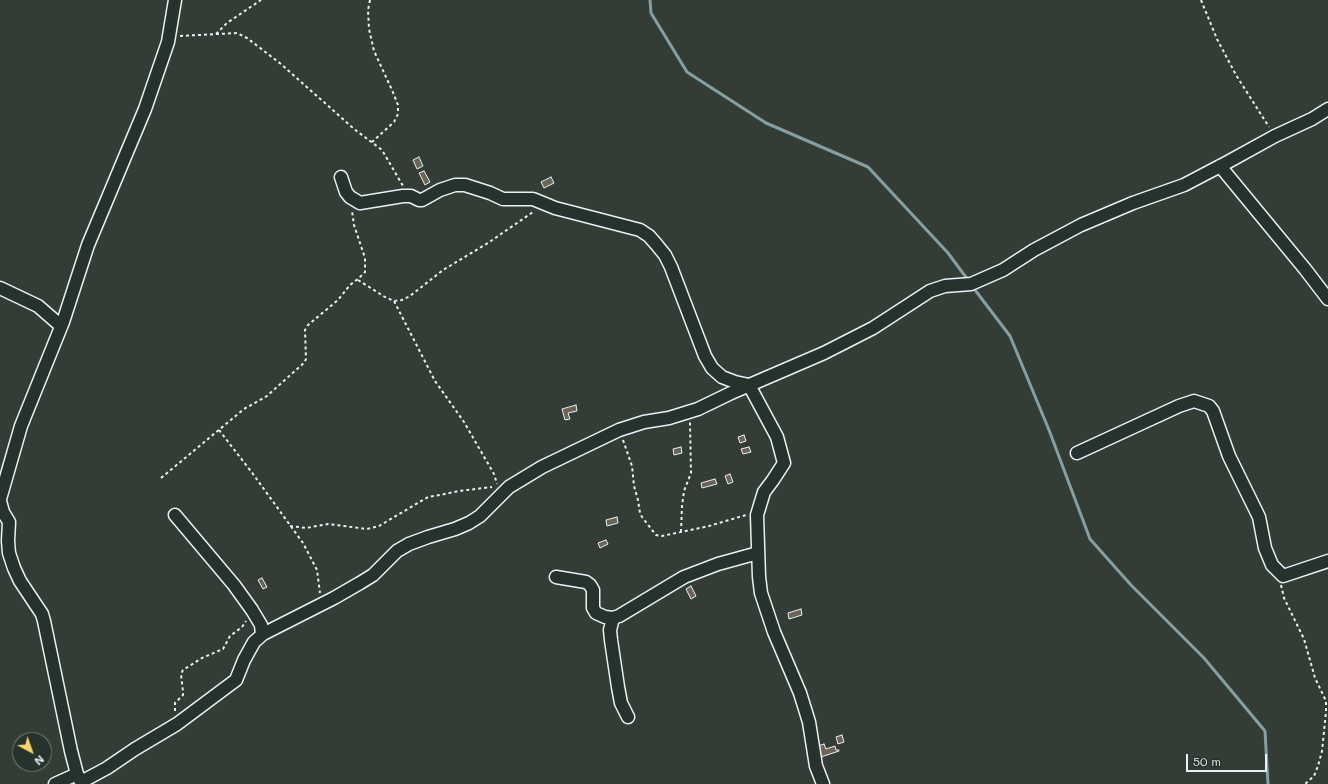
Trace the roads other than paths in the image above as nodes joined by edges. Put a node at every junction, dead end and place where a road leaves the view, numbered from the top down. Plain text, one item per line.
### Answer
1 (175, 0) edge
2 (1328, 109) edge
3 (1220, 166) junction
4 (341, 177) dead end
5 (0, 288) edge
6 (1328, 299) edge
7 (61, 326) junction
8 (749, 385) junction
9 (1077, 453) dead end
10 (0, 500) edge
11 (175, 515) dead end
12 (7, 535) junction
13 (0, 547) edge
14 (758, 553) junction
15 (1328, 561) edge
16 (556, 577) dead end
17 (613, 618) junction
18 (262, 634) junction
19 (628, 717) dead end
20 (80, 780) edge
21 (55, 784) edge
22 (823, 784) edge

1 - 7 street
2 - 3 street
3 - 6 street
3 - 8 street
4 - 8 street
5 - 7 street
7 - 10 street
8 - 14 street
8 - 18 street
9 - 15 street
10 - 12 street
11 - 18 street
12 - 13 street
12 - 20 street
14 - 17 street
14 - 22 street
16 - 17 street
17 - 19 street
18 - 20 street
20 - 21 street

